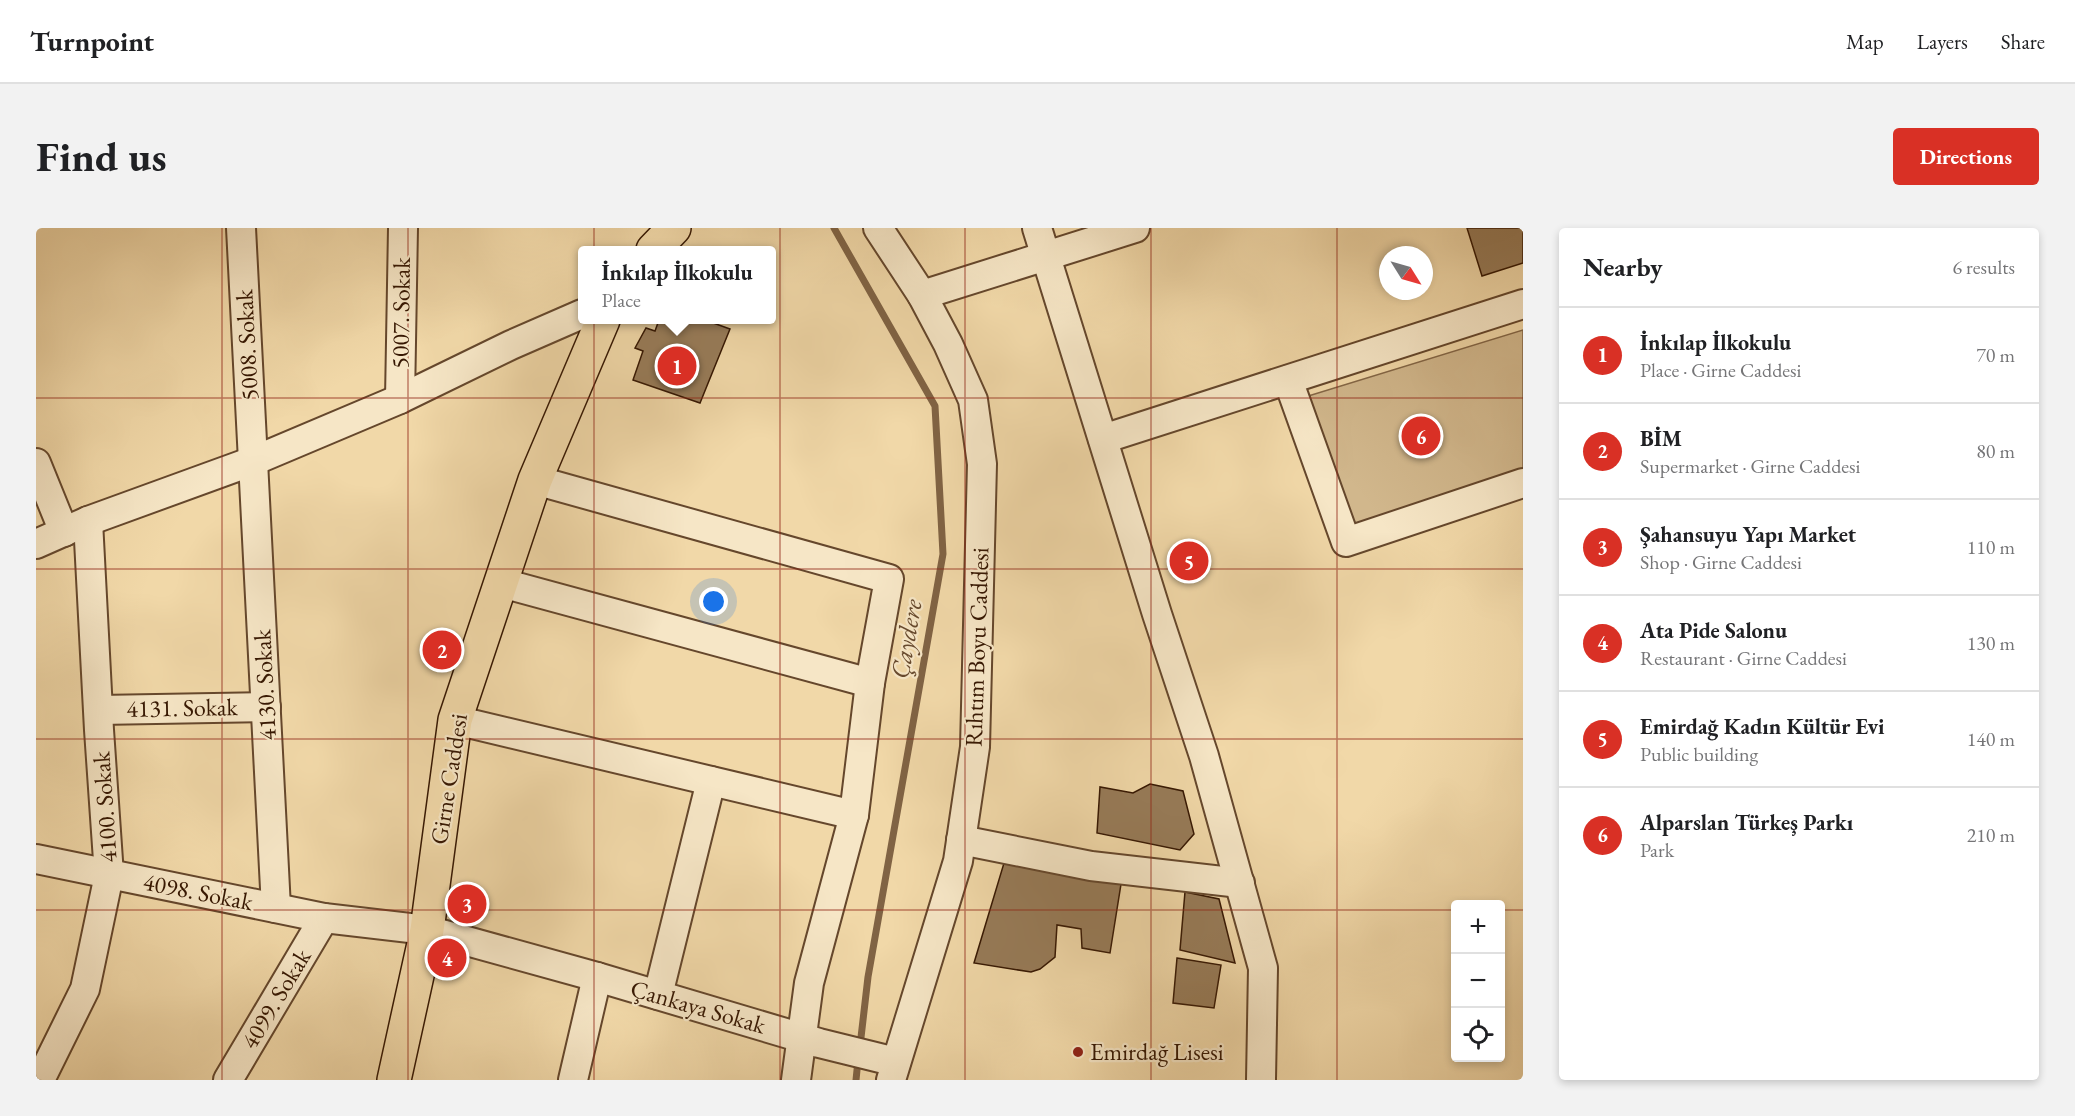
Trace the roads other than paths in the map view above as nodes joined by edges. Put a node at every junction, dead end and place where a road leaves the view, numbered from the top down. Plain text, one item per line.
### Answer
1 (242, 228) edge
2 (403, 228) edge
3 (674, 228) edge
4 (878, 228) edge
5 (1037, 228) edge
6 (1136, 228) edge
7 (1097, 234) edge
8 (657, 246) edge
9 (1045, 256) junction
10 (922, 295) junction
11 (1523, 304) edge
12 (578, 316) edge
13 (601, 324) edge
14 (1288, 380) junction
15 (400, 399) junction
16 (1103, 440) junction
17 (254, 461) junction
18 (36, 463) edge
19 (535, 480) junction
20 (1523, 483) edge
21 (76, 526) junction
22 (36, 544) edge
23 (502, 583) junction
24 (870, 683) junction
25 (266, 707) junction
26 (99, 710) junction
27 (456, 720) junction
28 (711, 781) junction
29 (854, 814) junction
30 (961, 840) junction
31 (36, 859) edge
32 (109, 874) junction
33 (1240, 883) junction
34 (276, 908) junction
35 (324, 918) junction
36 (427, 930) junction
37 (597, 977) junction
38 (658, 995) junction
39 (810, 1040) junction
40 (887, 1066) edge
41 (40, 1080) edge
42 (228, 1080) edge
43 (394, 1080) edge
44 (573, 1080) edge
45 (796, 1080) edge
46 (1261, 1080) edge

1 - 17 street, 5008. Sokak
2 - 15 street, 5007. Sokak
3 - 8 main road
4 - 10 street, Rıhtım Boyu Caddesi
5 - 9 street
6 - 7 street
7 - 9 street
9 - 10 street
9 - 16 street
10 - 30 street, Rıhtım Boyu Caddesi
11 - 14 street
12 - 15 street
13 - 19 main road, Girne Caddesi
14 - 16 street
14 - 20 street
15 - 17 street
16 - 33 street
17 - 21 street
17 - 25 street, 4130. Sokak
18 - 21 street, 4100. Sokak
19 - 23 main road, Girne Caddesi
19 - 24 street
21 - 22 street
21 - 26 street, 4100. Sokak
23 - 24 street
23 - 27 main road, Girne Caddesi
24 - 29 street
25 - 26 street, 4131. Sokak
25 - 34 street, 4130. Sokak
26 - 32 street, 4100. Sokak
27 - 28 street
27 - 36 main road, Girne Caddesi
28 - 29 street
28 - 38 street
29 - 39 street
30 - 33 street
30 - 40 street, Rıhtım Boyu Caddesi
31 - 32 street, 4098. Sokak
32 - 34 street, 4098. Sokak
32 - 41 street, 4100. Sokak
33 - 46 street
34 - 35 street, 4098. Sokak
35 - 36 street, 4098. Sokak
35 - 42 street, 4099. Sokak
36 - 37 street, Çankaya Sokak
36 - 43 main road, Girne Caddesi
37 - 38 street, Çankaya Sokak
37 - 44 street
38 - 39 street, Çankaya Sokak
39 - 40 street, Çankaya Sokak
39 - 45 street

